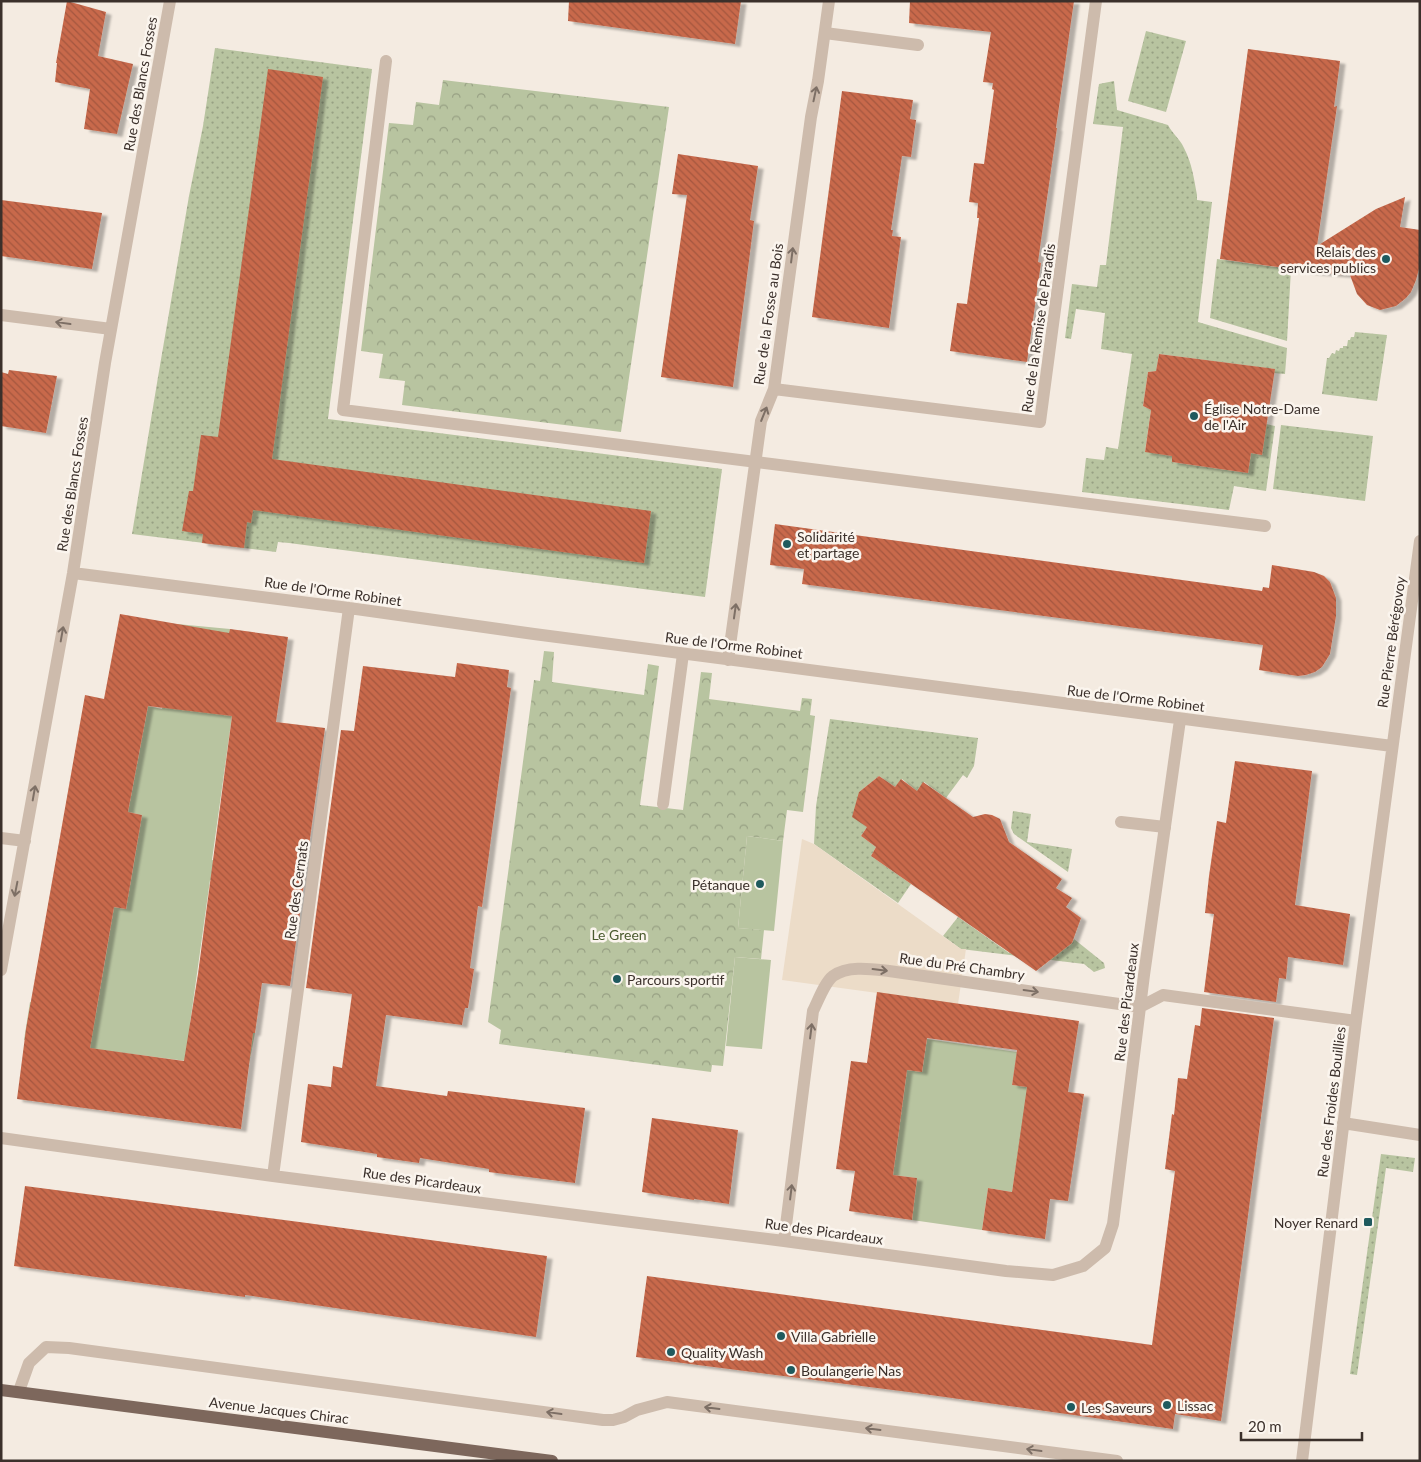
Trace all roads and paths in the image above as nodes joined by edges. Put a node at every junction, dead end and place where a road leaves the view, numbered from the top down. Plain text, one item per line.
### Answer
1 (170, 1) edge
2 (829, 1) edge
3 (1096, 1) edge
4 (825, 34) junction
5 (918, 45) dead end
6 (386, 61) dead end
7 (1, 315) edge
8 (111, 329) junction
9 (774, 389) junction
10 (755, 462) junction
11 (1265, 526) dead end
12 (1420, 543) edge
13 (73, 573) junction
14 (348, 608) junction
15 (683, 654) junction
16 (728, 660) junction
17 (1180, 720) junction
18 (1392, 746) junction
19 (663, 804) dead end
20 (1121, 822) dead end
21 (1165, 828) junction
22 (1, 838) edge
23 (25, 842) junction
24 (1, 970) edge
25 (1140, 1006) junction
26 (1356, 1021) junction
27 (1343, 1123) junction
28 (1420, 1135) edge
29 (1, 1138) edge
30 (273, 1176) junction
31 (784, 1241) junction
32 (1, 1390) edge
33 (19, 1392) junction
34 (552, 1461) edge
35 (1117, 1461) edge
36 (1302, 1461) edge

1 - 8 street, Rue des Blancs Fosses
2 - 4 street, Rue de la Fosse au Bois
3 - 9 street, Rue de la Remise de Paradis
4 - 5 street
9 -> 4 street, Rue de la Fosse au Bois
6 - 10 street
8 -> 7 street
8 - 13 street, Rue des Blancs Fosses
10 -> 9 street, Rue de la Fosse au Bois
10 - 11 street
16 -> 10 street, Rue de la Fosse au Bois
12 - 18 street, Rue Pierre Bérégovoy
13 - 14 street, Rue de l'Orme Robinet
23 -> 13 street, Rue des Blancs Fosses
14 - 15 street, Rue de l'Orme Robinet
14 - 30 street, Rue des Cernats
15 - 16 street, Rue de l'Orme Robinet
15 - 19 street
16 - 17 street, Rue de l'Orme Robinet
17 - 18 street, Rue de l'Orme Robinet
17 - 21 street, Rue des Picardeaux
18 - 26 street, Rue des Froides Bouillies
20 - 21 street
21 - 25 street, Rue des Picardeaux
22 - 23 street
23 -> 24 street, Rue des Blancs Fosses
25 - 26 street
25 - 31 street, Rue des Picardeaux
31 -> 25 street, Rue du Pré Chambry
26 - 27 street, Rue des Froides Bouillies
27 - 28 street
27 - 36 street, Rue des Froides Bouillies
29 - 30 street, Rue des Picardeaux
30 - 31 street, Rue des Picardeaux
32 - 33 main road, Avenue Jacques Chirac
33 - 34 main road, Avenue Jacques Chirac
35 -> 33 street

